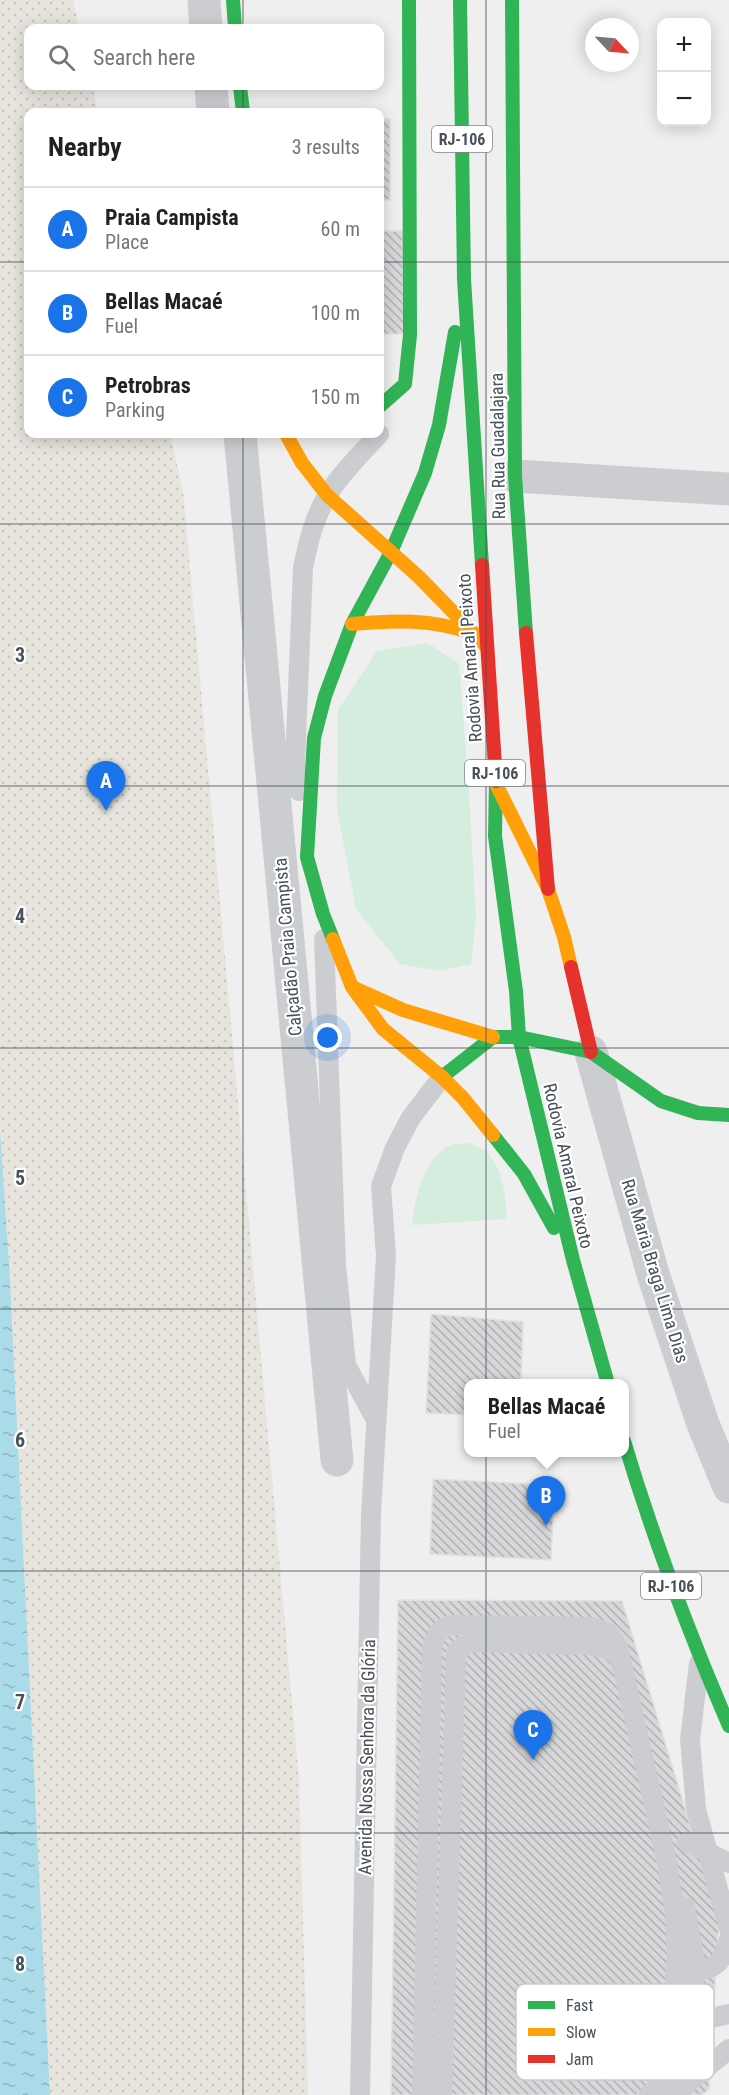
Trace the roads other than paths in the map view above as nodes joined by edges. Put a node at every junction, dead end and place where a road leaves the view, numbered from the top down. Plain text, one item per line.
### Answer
1 (204, 0) edge
2 (233, 0) edge
3 (409, 0) edge
4 (459, 0) edge
5 (512, 0) edge
6 (206, 24) edge
7 (236, 24) edge
8 (211, 90) edge
9 (240, 90) edge
10 (213, 108) edge
11 (243, 108) edge
12 (464, 279) junction
13 (405, 384) junction
14 (384, 402) edge
15 (384, 425) edge
16 (240, 438) edge
17 (288, 438) edge
18 (375, 438) edge
19 (515, 476) junction
20 (729, 489) edge
21 (327, 495) junction
22 (391, 552) junction
23 (352, 624) junction
24 (474, 634) junction
25 (487, 647) junction
26 (496, 784) junction
27 (307, 857) junction
28 (548, 889) junction
29 (323, 914) junction
30 (352, 987) junction
31 (493, 1037) junction
32 (519, 1038) junction
33 (591, 1052) junction
34 (442, 1077) junction
35 (729, 1115) edge
36 (573, 1260) junction
37 (607, 1379) edge
38 (376, 1420) junction
39 (716, 1424) edge
40 (629, 1457) edge
41 (337, 1460) dead end
42 (729, 1487) edge
43 (435, 1636) junction
44 (699, 1657) junction
45 (729, 1726) edge
46 (680, 1838) junction
47 (729, 1863) edge
48 (448, 1904) junction
49 (729, 1929) edge
50 (729, 1939) edge
51 (676, 1973) junction
52 (675, 1984) edge
53 (694, 1984) edge
54 (729, 2014) edge
55 (714, 2018) edge
56 (729, 2049) edge
57 (714, 2061) edge
58 (665, 2080) edge
59 (668, 2080) edge
60 (691, 2080) edge
61 (360, 2095) edge
62 (422, 2095) edge
63 (442, 2095) edge
64 (649, 2095) edge
65 (667, 2095) edge
66 (673, 2095) edge

1 - 6 street
2 - 7 main road
3 - 13 main road
4 - 12 main road, Rodovia Amaral Peixoto / RJ-106
5 - 19 main road, Rua Rua Guadalajara
8 - 10 street
9 - 11 main road
12 - 22 main road, Rodovia Amaral Peixoto / RJ-106
12 - 25 main road, Rodovia Amaral Peixoto / RJ-106
13 - 14 main road
13 - 15 lane
16 - 41 street, Calçadão Praia Campista
17 - 21 main road
18 - 21 lane
19 - 20 street
19 - 28 main road, Rua Rua Guadalajara
21 - 22 main road
21 - 27 lane
22 - 23 main road, Rodovia Amaral Peixoto / RJ-106
22 - 24 main road
23 - 24 main road
23 - 27 main road, Rodovia Amaral Peixoto / RJ-106
24 - 25 main road
25 - 26 main road, Rodovia Amaral Peixoto / RJ-106
26 - 28 main road
26 - 32 main road, Rodovia Amaral Peixoto / RJ-106
27 - 29 main road, Rodovia Amaral Peixoto / RJ-106
28 - 33 main road
29 - 30 main road, Rodovia Amaral Peixoto / RJ-106
29 - 38 lane
30 - 31 main road
30 - 34 main road, Rodovia Amaral Peixoto / RJ-106
31 - 32 main road
31 - 34 main road
32 - 33 main road
32 - 36 main road, Rodovia Amaral Peixoto / RJ-106
33 - 35 main road
33 - 39 street, Rua Maria Braga Lima Dias
34 - 36 main road, Rodovia Amaral Peixoto / RJ-106
34 - 38 lane, Avenida Nossa Senhora da Glória
36 - 37 main road, RJ-106
38 - 61 lane, Avenida Nossa Senhora da Glória
39 - 42 street, Rua Maria Braga Lima Dias
40 - 44 main road, RJ-106
43 - 48 lane
43 - 51 lane
43 - 62 lane
44 - 45 main road, RJ-106
44 - 49 lane
46 - 47 lane, bridge
46 - 48 lane
46 - 53 lane
48 - 63 lane
50 - 51 lane
51 - 52 lane
54 - 55 lane
56 - 57 lane
58 - 64 lane
59 - 65 lane
60 - 66 lane

